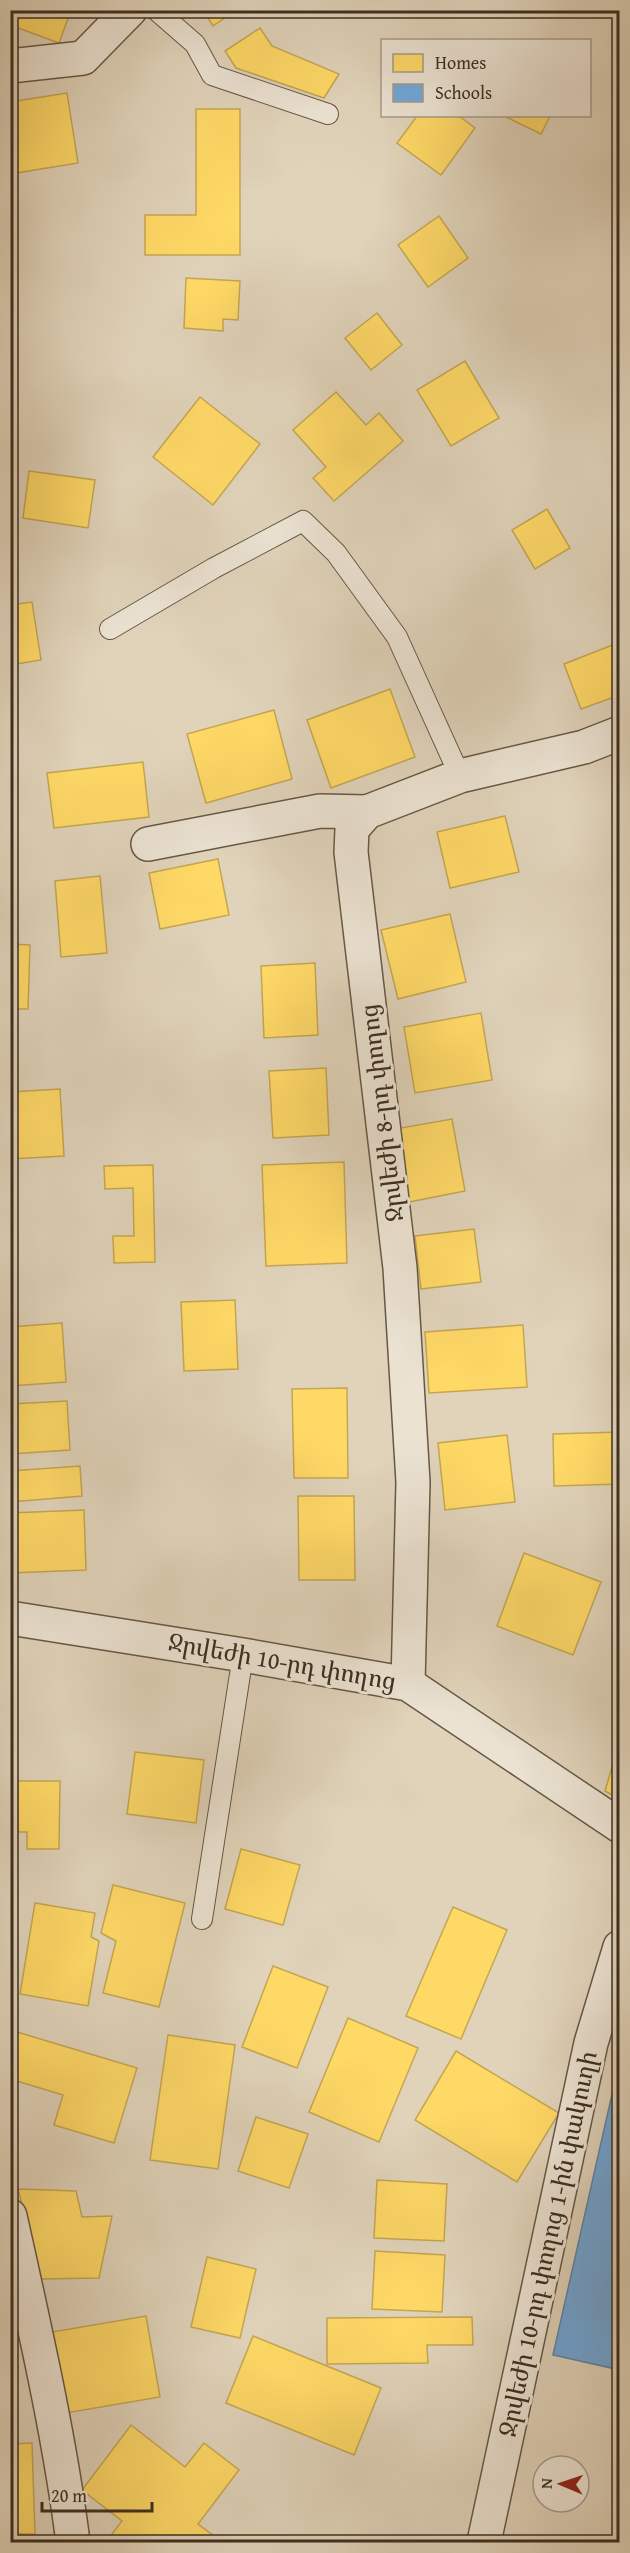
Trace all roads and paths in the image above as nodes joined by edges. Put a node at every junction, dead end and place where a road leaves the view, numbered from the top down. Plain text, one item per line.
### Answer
1 (130, 10) edge
2 (156, 10) edge
3 (10, 66) edge
4 (328, 114) dead end
5 (110, 629) dead end
6 (620, 733) edge
7 (460, 776) junction
8 (367, 812) junction
9 (148, 844) dead end
10 (10, 1618) edge
11 (243, 1654) junction
12 (408, 1684) junction
13 (620, 1826) edge
14 (202, 1919) dead end
15 (620, 1947) edge
16 (10, 2216) edge
17 (73, 2542) edge
18 (484, 2542) edge

1 - 3 street
2 - 4 lane
5 - 7 lane
6 - 7 street
7 - 8 street
8 - 9 street
8 - 12 street, Ջրվեժի 8-րդ փողոց
10 - 11 street, Ջրվեժի 10-րդ փողոց
11 - 12 street, Ջրվեժի 10-րդ փողոց
11 - 14 lane
12 - 13 street, Ջրվեժի 10-րդ փողոց
15 - 18 street, Ջրվեժի 10-րդ փողոց 1-ին փակուղի
16 - 17 street

